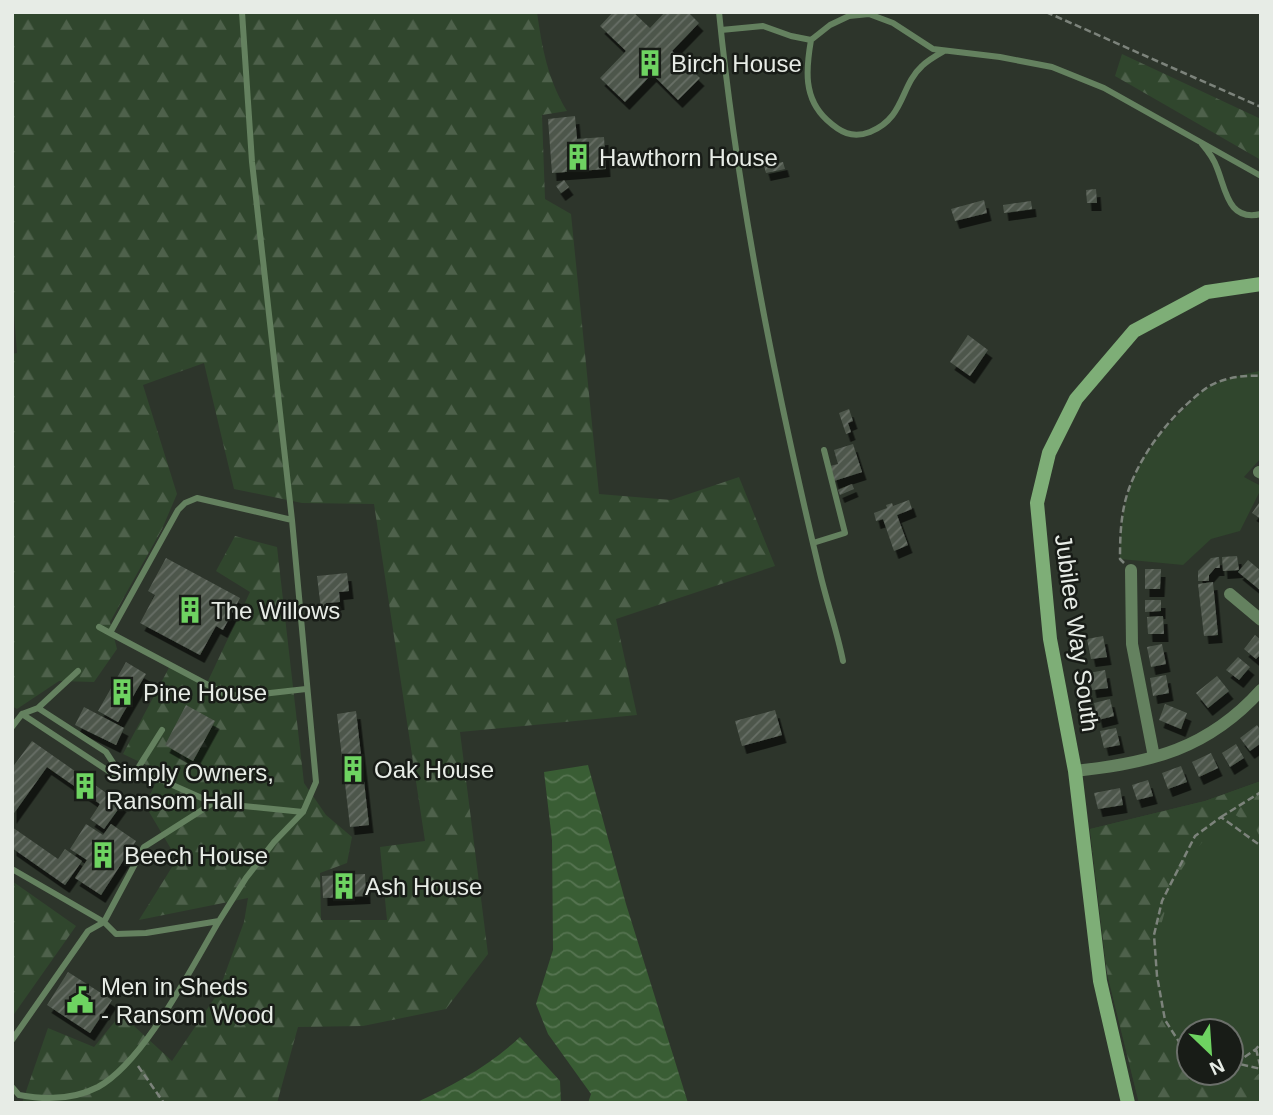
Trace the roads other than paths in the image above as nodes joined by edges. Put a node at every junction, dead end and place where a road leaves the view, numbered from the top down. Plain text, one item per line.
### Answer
1 (242, 12) edge
2 (719, 12) edge
3 (721, 30) junction
4 (811, 40) junction
5 (944, 51) junction
6 (1201, 142) junction
7 (1261, 176) edge
8 (1261, 214) edge
9 (1261, 284) edge
10 (824, 450) dead end
11 (292, 520) junction
12 (813, 543) junction
13 (1131, 570) road end
14 (1230, 594) dead end
15 (1261, 620) edge
16 (99, 627) dead end
17 (110, 633) junction
18 (843, 661) dead end
19 (78, 671) dead end
20 (306, 689) junction
21 (1261, 690) edge
22 (38, 708) junction
23 (22, 714) junction
24 (12, 727) edge
25 (162, 730) dead end
26 (1154, 757) junction
27 (1075, 771) junction
28 (121, 775) junction
29 (134, 776) junction
30 (214, 803) junction
31 (303, 812) junction
32 (12, 869) edge
33 (219, 921) junction
34 (104, 922) junction
35 (12, 1040) edge
36 (12, 1087) edge
37 (19, 1095) junction
38 (12, 1102) edge
39 (1128, 1103) edge

1 - 11 lane
2 - 3 lane
3 - 4 lane
3 - 12 lane
4 - 5 lane
4 - 5 lane
5 - 6 lane
6 - 7 lane
6 - 8 lane
9 - 27 street, Jubilee Way South
10 - 12 lane
11 - 17 lane
11 - 20 lane
12 - 18 lane
13 - 26 street
14 - 15 street
16 - 17 lane
17 - 20 lane
19 - 22 lane
20 - 31 lane
21 - 26 street
22 - 23 lane
22 - 28 lane
23 - 24 lane
23 - 28 lane
25 - 29 lane
26 - 27 street
27 - 39 street, Jubilee Way South
28 - 29 lane
29 - 30 lane
30 - 31 lane
30 - 34 lane
31 - 33 lane
32 - 34 lane
33 - 34 lane
33 - 37 lane
34 - 35 lane
36 - 37 lane
37 - 38 lane

